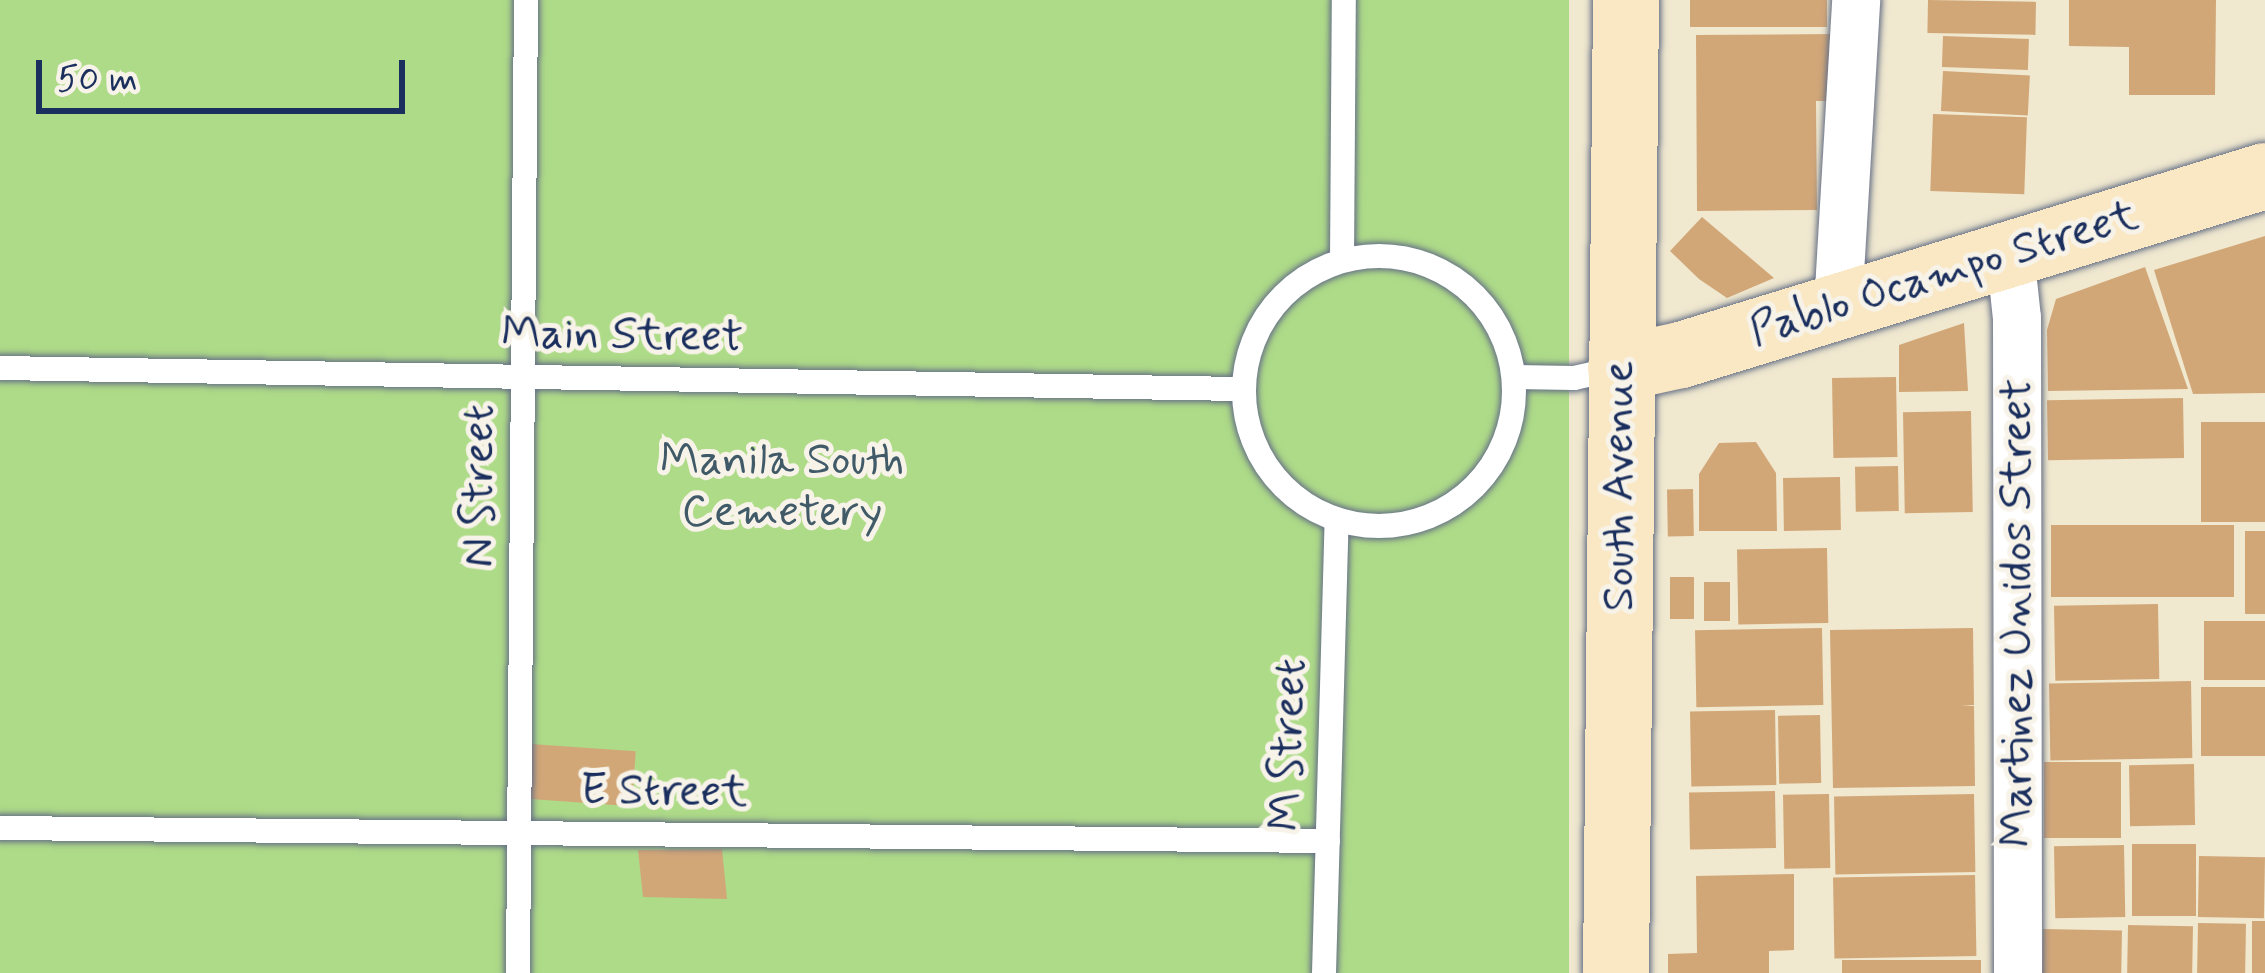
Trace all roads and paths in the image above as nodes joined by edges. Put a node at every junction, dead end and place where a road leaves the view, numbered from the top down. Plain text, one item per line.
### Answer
1 (526, 0) edge
2 (1344, 0) edge
3 (1626, 0) edge
4 (1856, 0) edge
5 (2265, 176) edge
6 (2011, 253) junction
7 (1342, 260) junction
8 (1838, 307) junction
9 (0, 368) edge
10 (1622, 368) junction
11 (523, 376) junction
12 (1515, 377) junction
13 (1242, 389) junction
14 (1337, 520) junction
15 (0, 828) edge
16 (519, 832) junction
17 (1328, 841) junction
18 (518, 973) edge
19 (1324, 973) edge
20 (1616, 973) edge
21 (2018, 973) edge

1 - 11 lane, N Street
2 - 7 lane
3 - 10 main road, South Avenue
4 - 8 street
5 - 6 main road, Pablo Ocampo Street
6 - 8 main road, Pablo Ocampo Street
6 - 21 street, Martinez Unidos Street
7 - 12 lane
7 - 13 lane
8 - 10 main road, Pablo Ocampo Street
9 - 11 lane, Main Street
10 - 12 lane
10 - 20 main road, South Avenue
11 - 13 lane, Main Street
11 - 16 lane, N Street
12 - 14 lane
13 - 14 lane
14 - 17 lane, M Street
15 - 16 lane, E Street
16 - 17 lane, E Street
16 - 18 lane, N Street
17 - 19 lane, M Street

